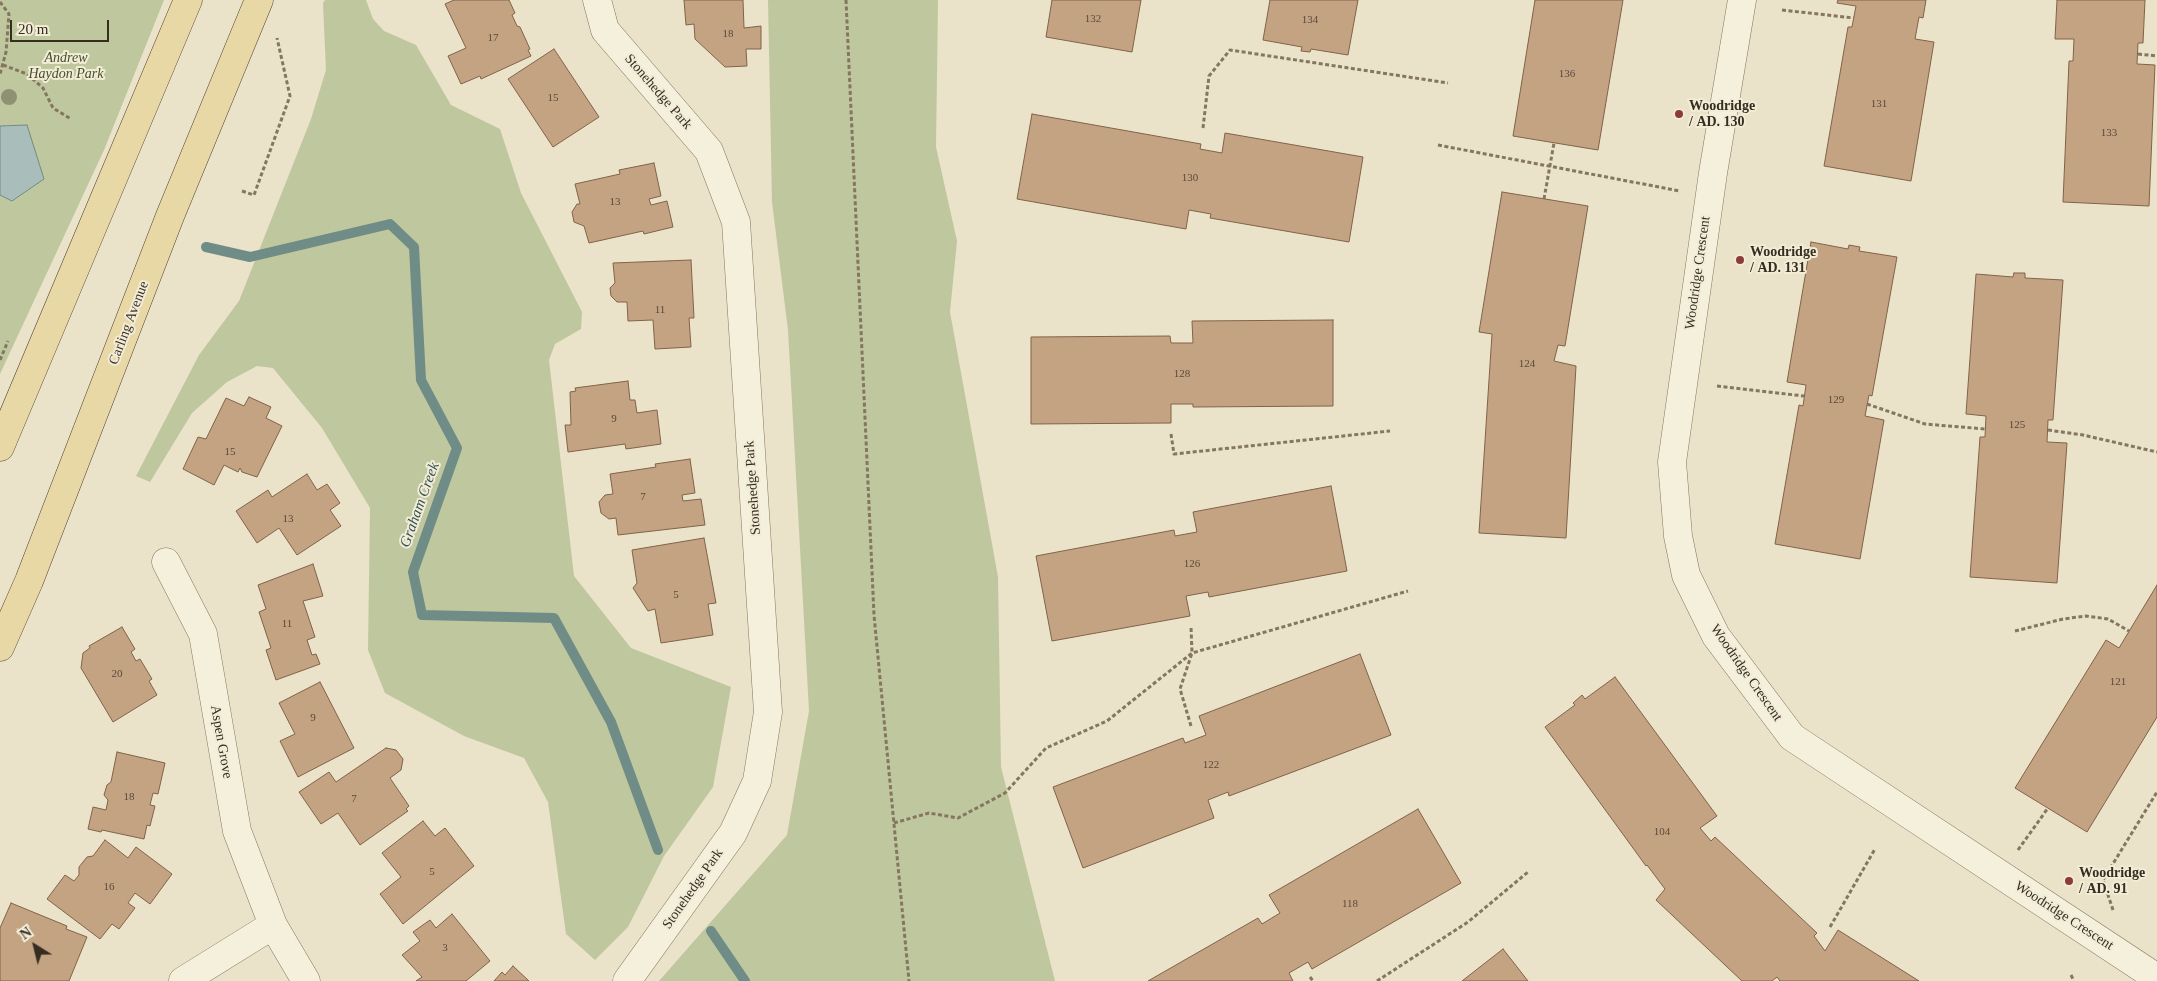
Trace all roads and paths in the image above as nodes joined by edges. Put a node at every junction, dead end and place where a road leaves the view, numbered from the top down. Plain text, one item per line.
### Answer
1 (188, 0) edge
2 (259, 0) edge
3 (597, 0) edge
4 (846, 0) edge
5 (1742, 0) edge
6 (0, 2) edge
7 (1782, 10) dead end
8 (1854, 18) dead end
9 (276, 36) dead end
10 (2138, 54) dead end
11 (2157, 56) edge
12 (2, 65) junction
13 (0, 74) edge
14 (1448, 83) dead end
15 (71, 120) dead end
16 (1203, 128) dead end
17 (1554, 143) dead end
18 (1438, 145) dead end
19 (1550, 166) junction
20 (242, 191) dead end
21 (1709, 196) junction
22 (1544, 199) dead end
23 (1716, 386) dead end
24 (1804, 396) dead end
25 (1867, 404) dead end
26 (1985, 429) dead end
27 (2048, 430) dead end
28 (1390, 431) dead end
29 (1171, 434) dead end
30 (0, 446) edge
31 (2157, 452) edge
32 (166, 562) dead end
33 (29, 581) junction
34 (1408, 591) dead end
35 (1192, 628) dead end
36 (2015, 631) dead end
37 (2129, 631) dead end
38 (0, 647) edge
39 (1192, 653) junction
40 (0, 660) edge
41 (1191, 726) dead end
42 (2157, 792) edge
43 (2048, 808) dead end
44 (894, 823) junction
45 (1875, 849) dead end
46 (2018, 851) dead end
47 (1528, 872) dead end
48 (2113, 910) dead end
49 (273, 925) junction
50 (1830, 927) dead end
51 (2071, 975) dead end
52 (1310, 977) dead end
53 (2157, 978) edge
54 (183, 981) edge
55 (306, 981) edge
56 (627, 981) edge
57 (909, 981) edge
58 (1313, 981) edge
59 (1377, 981) edge
60 (2074, 981) edge

1 - 30 main road
2 - 33 main road, Carling Avenue
3 - 56 street, Stonehedge Park
4 - 44 path
5 - 21 street, Woodridge Crescent
6 - 12 path
7 - 8 path
9 - 20 path
10 - 11 path
12 - 13 path
12 - 15 path
14 - 16 path
17 - 19 path
18 - 19 path
19 - 21 path
19 - 22 path
21 - 53 street, Woodridge Crescent
23 - 24 path
25 - 26 path
27 - 31 path
28 - 29 path
32 - 49 street, Aspen Grove
33 - 38 main road, Carling Avenue
33 - 40 main road
34 - 39 path
35 - 39 path
36 - 37 path
39 - 41 path
39 - 44 path
42 - 48 path
43 - 46 path
44 - 57 path
45 - 50 path
47 - 59 path
49 - 54 street
49 - 55 street, Aspen Grove
51 - 60 path
52 - 58 path

